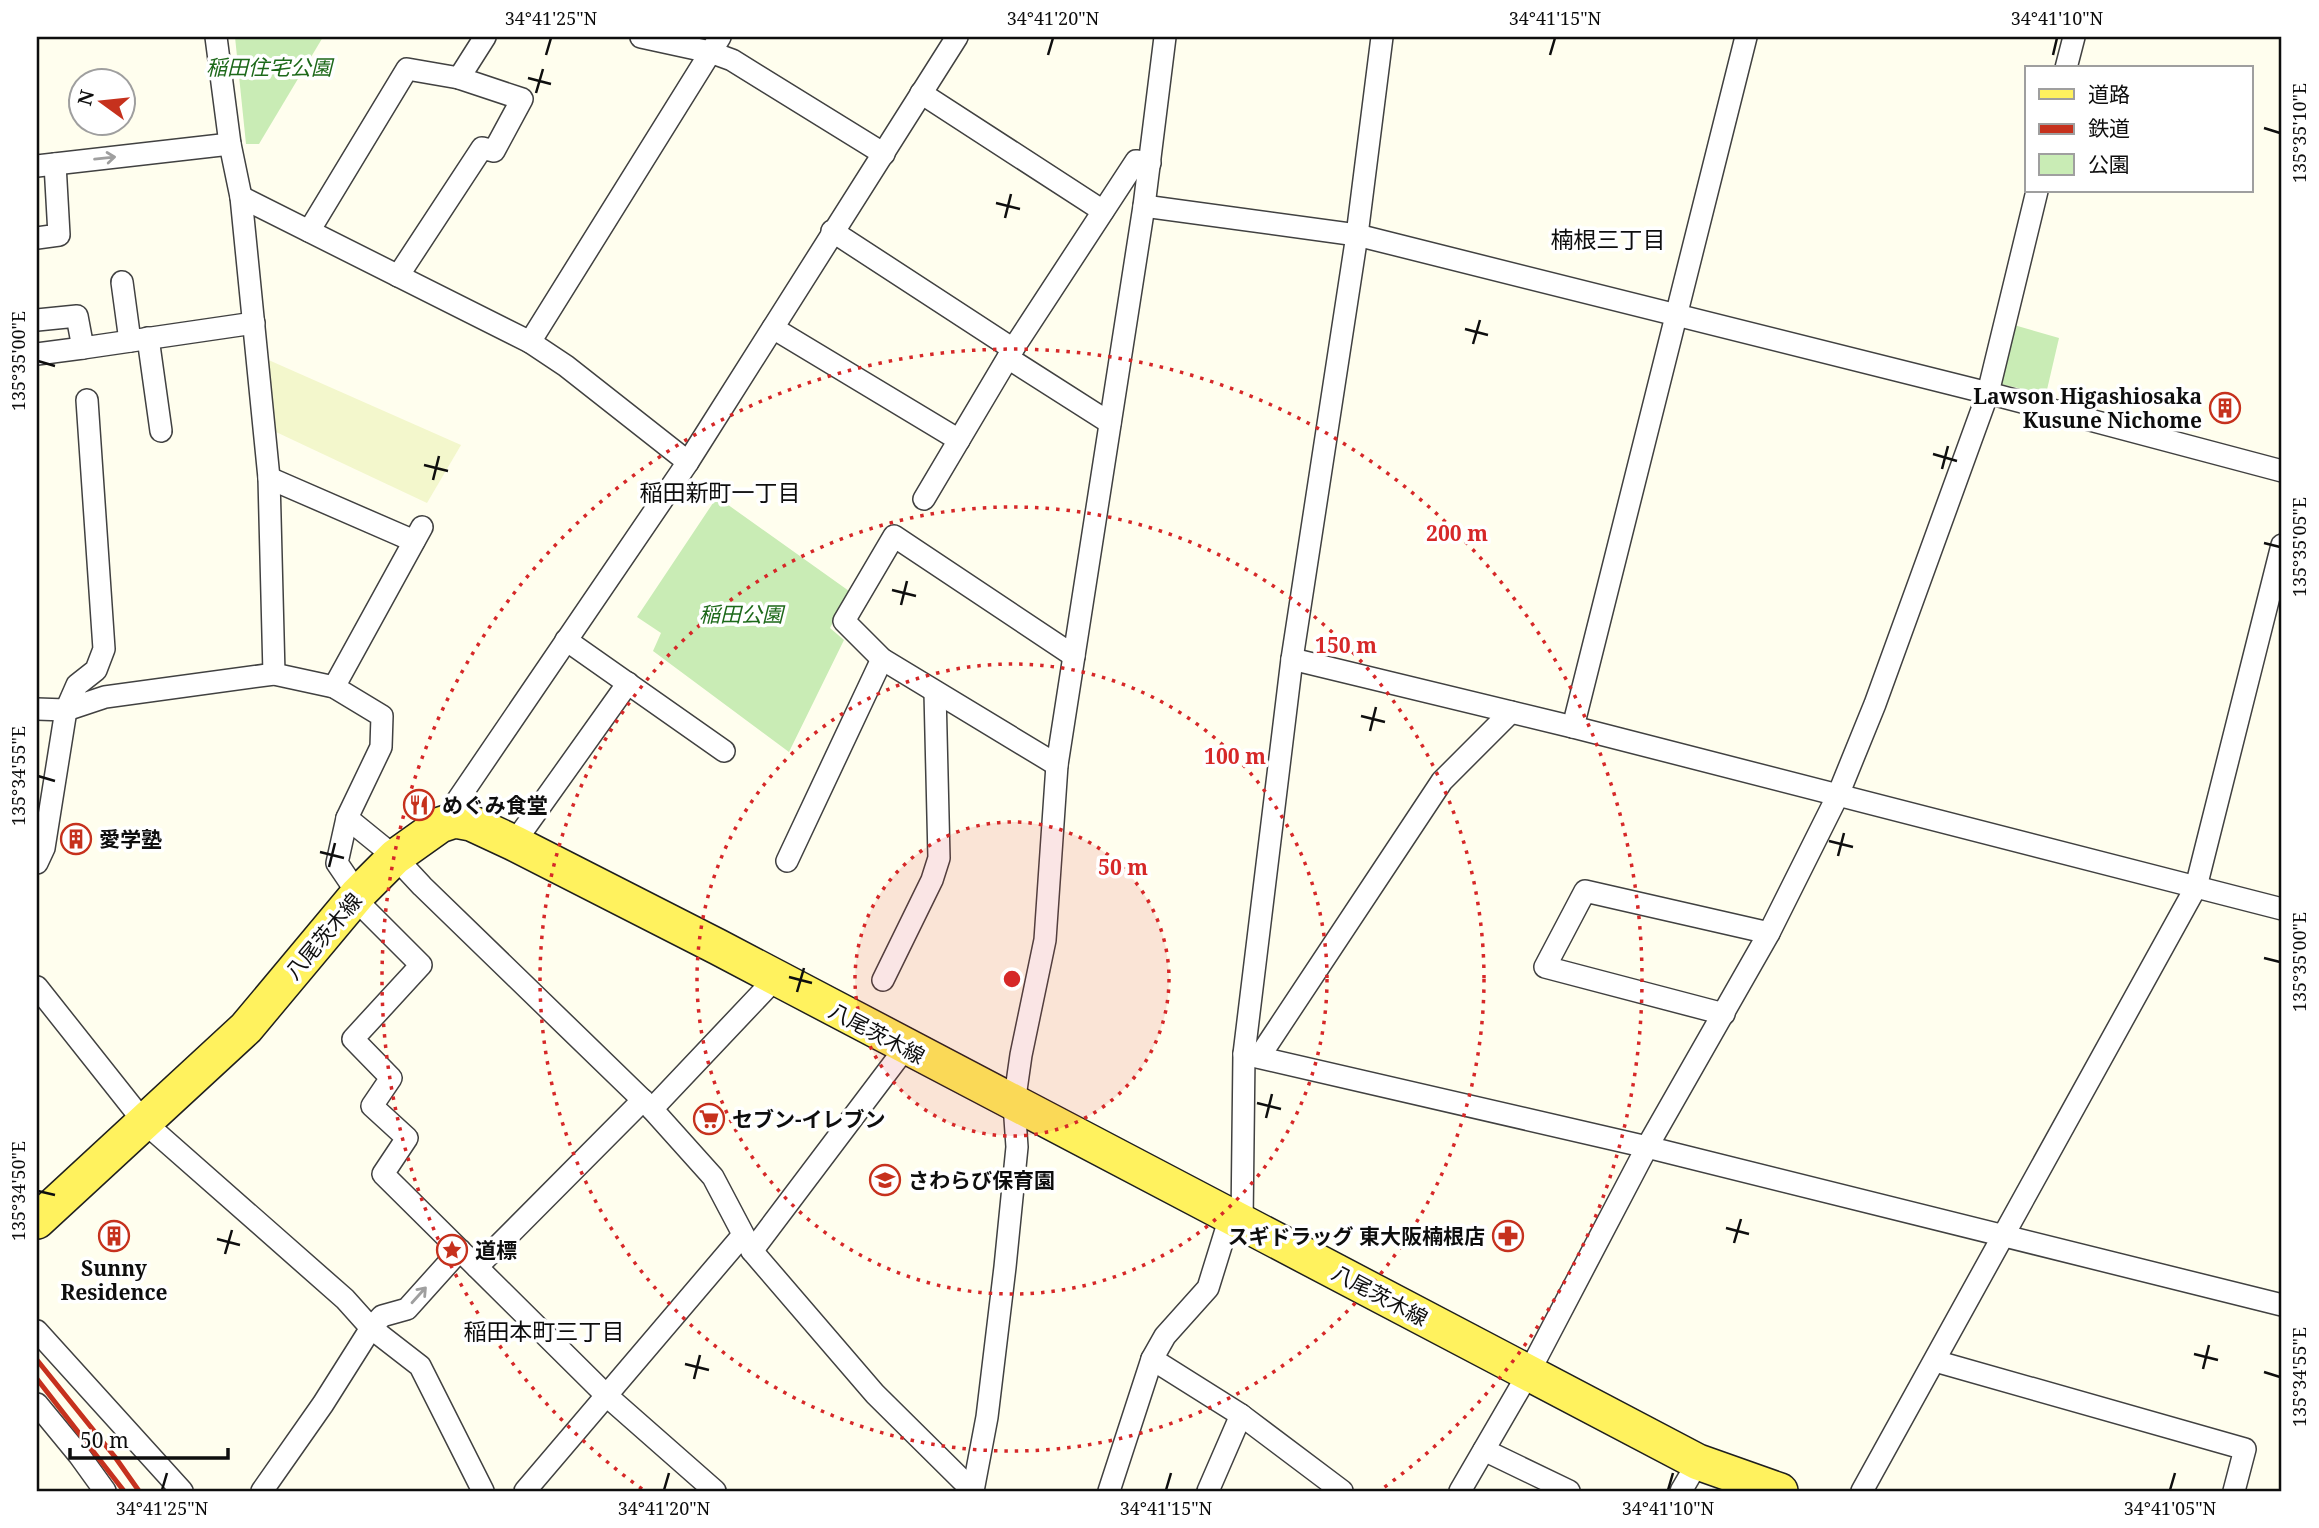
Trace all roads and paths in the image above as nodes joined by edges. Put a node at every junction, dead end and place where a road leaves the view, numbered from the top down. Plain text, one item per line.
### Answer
1 (216, 37) edge
2 (485, 37) edge
3 (641, 37) edge
4 (957, 37) edge
5 (1165, 37) edge
6 (1382, 37) edge
7 (1746, 37) edge
8 (2074, 37) edge
9 (715, 45) edge
10 (2067, 66) edge
11 (459, 78) junction
12 (921, 93) junction
13 (230, 144) junction
14 (884, 154) junction
15 (1150, 163) junction
16 (46, 165) edge
17 (2036, 192) edge
18 (241, 197) junction
19 (1144, 206) junction
20 (1103, 211) junction
21 (309, 231) junction
22 (832, 231) junction
23 (1357, 235) junction
24 (37, 238) edge
25 (398, 276) junction
26 (122, 282) dead end
27 (1676, 314) junction
28 (37, 320) edge
29 (254, 323) junction
30 (773, 328) junction
31 (139, 340) junction
32 (530, 342) junction
33 (83, 348) junction
34 (1010, 354) junction
35 (37, 355) edge
36 (1988, 393) junction
37 (87, 400) dead end
38 (1110, 423) junction
39 (161, 431) dead end
40 (958, 440) junction
41 (688, 461) junction
42 (2282, 471) edge
43 (269, 478) junction
44 (924, 499) dead end
45 (2282, 545) edge
46 (566, 640) junction
47 (1074, 656) junction
48 (882, 659) junction
49 (1292, 659) junction
50 (274, 674) junction
51 (628, 683) junction
52 (334, 687) junction
53 (935, 692) junction
54 (37, 709) edge
55 (66, 710) junction
56 (1511, 712) junction
57 (1573, 727) junction
58 (724, 751) dead end
59 (1057, 765) junction
60 (1838, 795) junction
61 (347, 818) junction
62 (455, 820) junction
63 (514, 843) junction
64 (396, 857) junction
65 (787, 861) dead end
66 (37, 863) edge
67 (2196, 887) junction
68 (356, 896) junction
69 (2282, 909) edge
70 (1769, 933) junction
71 (775, 979) junction
72 (883, 980) dead end
73 (37, 987) edge
74 (1724, 1014) junction
75 (906, 1047) junction
76 (1252, 1055) junction
77 (647, 1104) junction
78 (1014, 1104) junction
79 (144, 1122) junction
80 (1647, 1147) junction
81 (1236, 1220) junction
82 (37, 1221) edge
83 (2003, 1238) junction
84 (748, 1243) junction
85 (460, 1250) junction
86 (477, 1267) junction
87 (2282, 1305) edge
88 (371, 1328) junction
89 (37, 1331) edge
90 (1152, 1359) junction
91 (1935, 1361) junction
92 (1528, 1374) junction
93 (607, 1396) junction
94 (37, 1404) edge
95 (1241, 1415) junction
96 (1484, 1450) junction
97 (1689, 1476) edge
98 (705, 1488) edge
99 (106, 1491) edge
100 (182, 1491) edge
101 (262, 1491) edge
102 (482, 1491) edge
103 (525, 1491) edge
104 (1109, 1491) edge
105 (1208, 1491) edge
106 (1342, 1491) edge
107 (1460, 1491) edge
108 (1569, 1491) edge
109 (1780, 1491) edge
110 (1862, 1491) edge
111 (2234, 1491) edge

1 - 13 street
2 - 11 street
3 - 9 street
4 - 12 street
5 - 15 street
6 - 23 street
7 - 27 street
8 - 10 street
9 - 14 street
9 - 32 street
11 - 21 street
11 - 25 street
12 - 14 street
12 - 20 street
16 -> 13 street
13 - 18 street
14 - 22 street
15 - 19 street
15 - 20 street
16 - 24 street
17 - 36 street
18 - 21 street
18 - 29 street
19 - 23 street
19 - 38 street
20 - 34 street
21 - 25 street
22 - 30 street
22 - 34 street
23 - 27 street
23 - 49 street
25 - 32 street
26 - 31 street
27 - 36 street
27 - 57 street
28 - 33 street
29 - 31 street
29 - 43 street
30 - 40 street
30 - 41 street
31 - 33 street
31 - 39 street
32 - 41 street
33 - 35 street
34 - 38 street
34 - 40 street
36 - 42 street
36 - 60 street
37 - 55 street
38 - 47 street
40 - 44 street
41 - 46 street
43 - 50 street
43 - 52 street
45 - 67 street
46 - 51 street
46 - 62 street
47 - 48 street
47 - 59 street
48 - 53 street
48 - 65 street
49 - 56 street
49 - 76 street
50 - 52 street
50 - 55 street
51 - 58 street
51 - 63 street
52 - 61 street
53 - 59 street
53 - 72 street
54 - 55 street
55 - 66 street
56 - 57 street
56 - 76 street
57 - 60 street
59 - 78 street
60 - 67 street
60 - 70 street
61 - 64 street
61 - 68 street
62 - 63 main road, 八尾茨木線
62 - 64 main road, 八尾茨木線
63 - 71 main road, 八尾茨木線
64 - 68 main road, 八尾茨木線
64 - 77 street
67 - 69 street
67 - 83 street
68 - 79 main road, 八尾茨木線
68 - 85 street
70 - 74 street
70 - 74 street
71 - 75 main road, 八尾茨木線
71 - 77 street
73 - 79 street
74 - 80 street
75 - 78 main road, 八尾茨木線
75 - 84 street
76 - 80 street
76 - 81 street
77 - 84 street
77 - 86 street
78 - 81 main road, 八尾茨木線
78 - 84 street
79 - 82 main road, 八尾茨木線
79 - 88 street
80 - 83 street
80 - 92 street
81 - 90 street
81 - 92 main road, 八尾茨木線
83 - 87 street
83 - 91 street
84 - 93 street
85 - 86 street
88 -> 85 street
86 - 93 street
88 - 101 street
88 - 102 street
89 - 100 street
90 - 95 street
90 - 104 street
91 - 110 street
91 - 111 street
92 - 96 street
92 - 97 main road, 八尾茨木線
93 - 98 street
93 - 103 street
94 - 99 street
95 - 105 street
95 - 106 street
96 - 107 street
96 - 108 street
97 - 109 main road, 八尾茨木線

